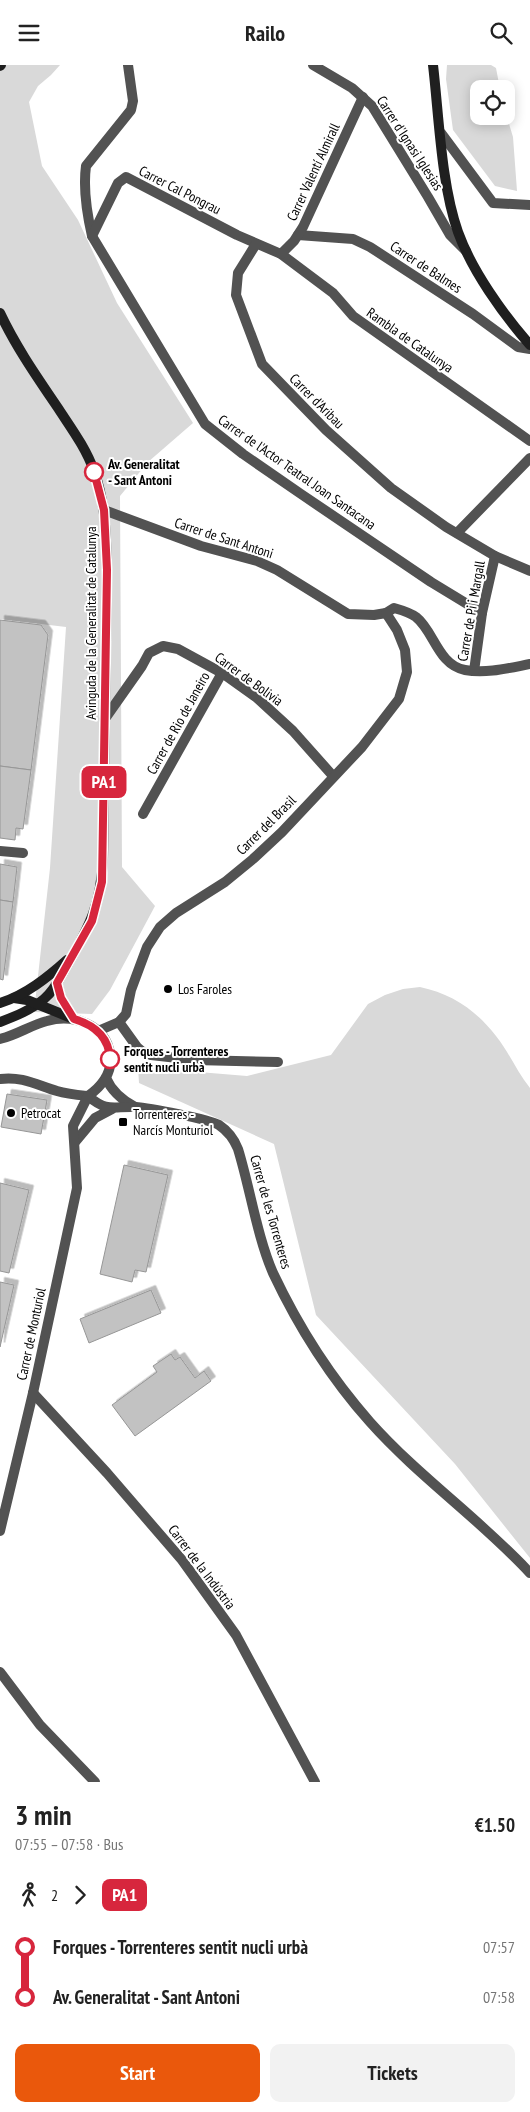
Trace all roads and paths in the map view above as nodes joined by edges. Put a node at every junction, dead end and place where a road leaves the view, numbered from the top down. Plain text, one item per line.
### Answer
1 (128, 65) edge
2 (312, 65) edge
3 (433, 65) edge
4 (363, 97) junction
5 (441, 133) junction
6 (530, 205) edge
7 (298, 235) junction
8 (92, 236) junction
9 (256, 244) junction
10 (467, 252) junction
11 (281, 254) junction
12 (0, 313) edge
13 (530, 345) edge
14 (530, 349) edge
15 (530, 441) edge
16 (530, 459) edge
17 (104, 510) junction
18 (457, 533) junction
19 (495, 555) junction
20 (530, 571) edge
21 (386, 613) junction
22 (482, 613) junction
23 (530, 664) edge
24 (474, 671) junction
25 (222, 673) junction
26 (104, 720) junction
27 (333, 776) junction
28 (143, 814) dead end
29 (0, 851) edge
30 (23, 853) dead end
31 (74, 954) junction
32 (57, 983) junction
33 (14, 998) junction
34 (0, 1003) edge
35 (38, 1004) junction
36 (74, 1019) junction
37 (0, 1022) edge
38 (119, 1022) junction
39 (98, 1031) junction
40 (0, 1039) edge
41 (278, 1062) dead end
42 (106, 1078) junction
43 (0, 1079) edge
44 (88, 1096) junction
45 (135, 1107) junction
46 (112, 1109) junction
47 (75, 1142) junction
48 (33, 1393) junction
49 (0, 1531) edge
50 (530, 1573) edge
51 (0, 1672) edge
52 (94, 1782) edge
53 (315, 1782) edge

1 - 8 street
2 - 4 street, Carrer d'Ignasi Iglesias
3 - 5 street
4 - 7 street, Carrer Valentí Almirall
4 - 10 street, Carrer d'Ignasi Iglesias
5 - 6 street
5 - 10 street
7 - 11 street, Carrer Valentí Almirall
7 - 14 street, Carrer de Balmes
8 - 9 street, Carrer Cal Pongrau
8 - 22 street, Carrer de l'Actor Teatral Joan Santacana
9 - 11 street
9 - 18 street, Carrer d'Aribau
10 - 13 street
11 - 15 street, Rambla de Catalunya
12 - 17 street, Avinguda de la Generalitat de Catalunya
16 - 18 street
17 - 21 street, Carrer de Sant Antoni
17 - 26 street, Avinguda de la Generalitat de Catalunya
18 - 19 street, Carrer d'Aribau
19 - 20 street, Carrer d'Aribau
19 - 22 street, Carrer de Pi i Margall
21 - 24 street, Carrer de Sant Antoni
21 - 27 street, Carrer del Brasil
22 - 24 street, Carrer de Pi i Margall
23 - 24 street
25 - 26 street, Carrer de Bolivia
25 - 27 street, Carrer de Bolivia
25 - 28 street, Carrer de Rio de Janeiro
26 - 31 street, Avinguda de la Generalitat de Catalunya
27 - 38 street, Carrer del Brasil
29 - 30 street
31 - 32 street, Avinguda de la Generalitat de Catalunya
31 - 33 street, Avinguda de la Generalitat de Catalunya
32 - 35 street, Avinguda de la Generalitat de Catalunya
32 - 36 street
33 - 34 street, Avinguda de la Generalitat de Catalunya
33 - 35 street
35 - 36 street
35 - 37 street, Avinguda de la Generalitat de Catalunya
36 - 39 street
36 - 40 street
38 - 39 street
38 - 41 street
39 - 42 street
42 - 44 street, Carrer de Monturiol
42 - 45 street, Carrer de les Torrenteres
43 - 44 street
44 - 46 street
44 - 47 street, Carrer de Monturiol
45 - 46 street, Carrer de les Torrenteres
45 - 50 street, Carrer de les Torrenteres
46 - 47 street
47 - 48 street, Carrer de Monturiol
48 - 49 street, Carrer de Monturiol
48 - 53 street, Carrer de la Indústria
51 - 52 street

